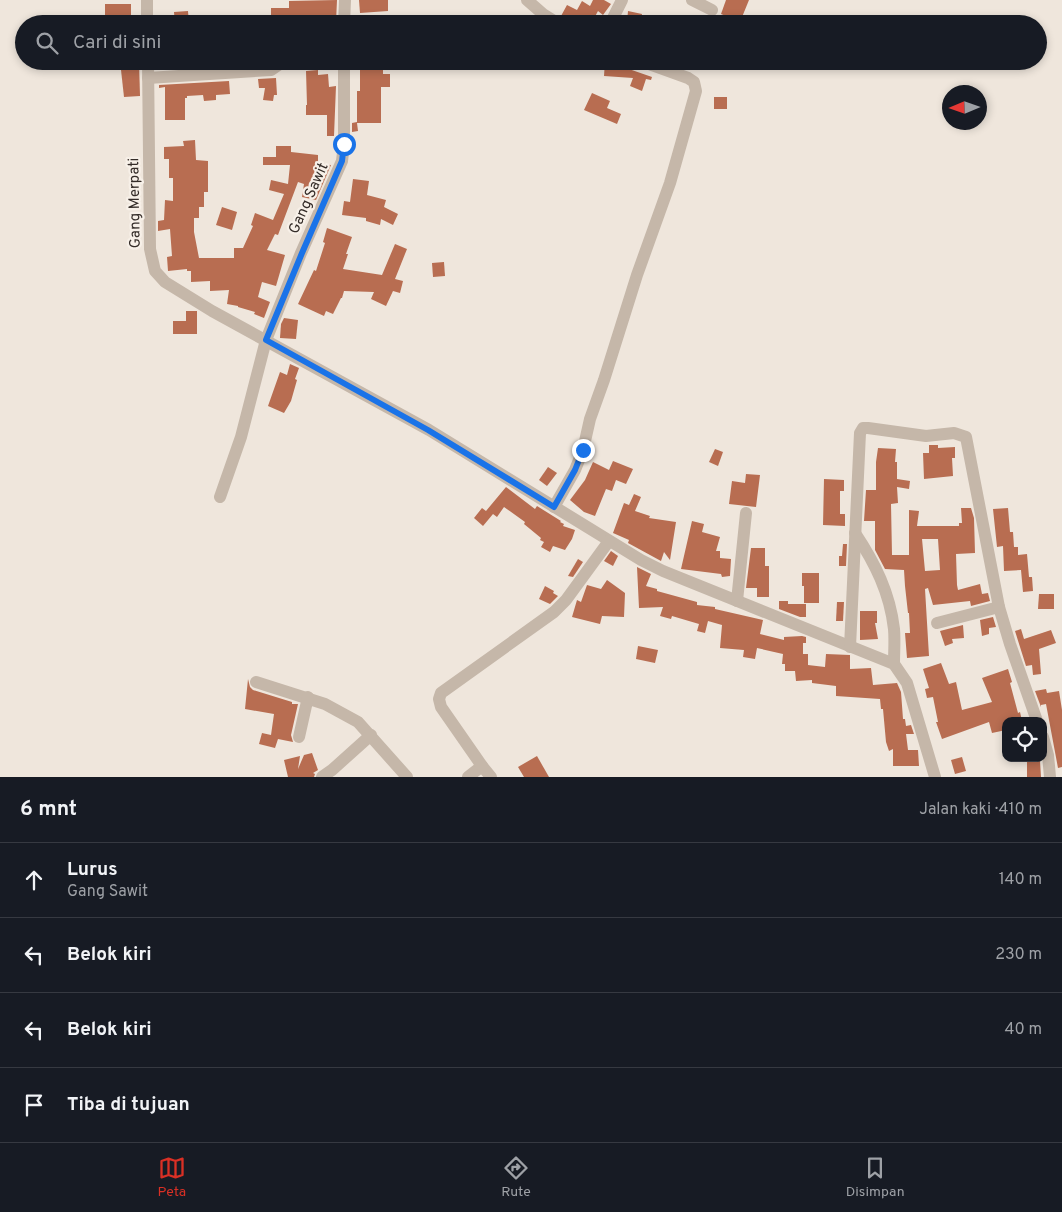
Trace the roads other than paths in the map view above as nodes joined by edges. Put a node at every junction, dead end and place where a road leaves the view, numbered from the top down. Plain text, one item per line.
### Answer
1 (147, 0) edge
2 (345, 0) edge
3 (527, 0) edge
4 (622, 0) edge
5 (692, 0) edge
6 (712, 10) dead end
7 (147, 15) edge
8 (344, 15) edge
9 (545, 15) edge
10 (614, 15) edge
11 (148, 70) edge
12 (271, 70) edge
13 (344, 70) edge
14 (666, 70) edge
15 (148, 78) junction
16 (266, 340) junction
17 (220, 497) dead end
18 (554, 507) junction
19 (746, 513) dead end
20 (856, 533) junction
21 (608, 541) junction
22 (737, 601) junction
23 (999, 607) junction
24 (937, 623) dead end
25 (850, 647) junction
26 (894, 664) junction
27 (256, 682) dead end
28 (308, 697) junction
29 (1037, 717) edge
30 (371, 735) junction
31 (299, 737) dead end
32 (1047, 751) edge
33 (482, 766) junction
34 (330, 775) edge
35 (407, 777) edge
36 (468, 777) edge
37 (492, 777) edge
38 (935, 777) edge
39 (1050, 777) edge

1 - 7 street
2 - 8 street
3 - 9 street
4 - 10 street
5 - 6 street
11 - 15 street, Gang Merpati
12 - 15 street
13 - 16 street, Gang Sawit
14 - 18 street
15 - 16 street, Gang Merpati
16 - 17 street, Gang Sawit
16 - 18 street, Gang Merpati
18 - 21 street, Gang Merpati
19 - 22 street
20 - 23 street
20 - 25 street
20 - 26 street
21 - 22 street, Gang Merpati
21 - 33 street
22 - 25 street, Gang Merpati
23 - 24 street
23 - 29 street
25 - 26 street, Gang Merpati
26 - 38 street
27 - 28 street
28 - 30 street
28 - 31 street
30 - 34 street
30 - 35 street
32 - 39 street
33 - 36 street
33 - 37 street

